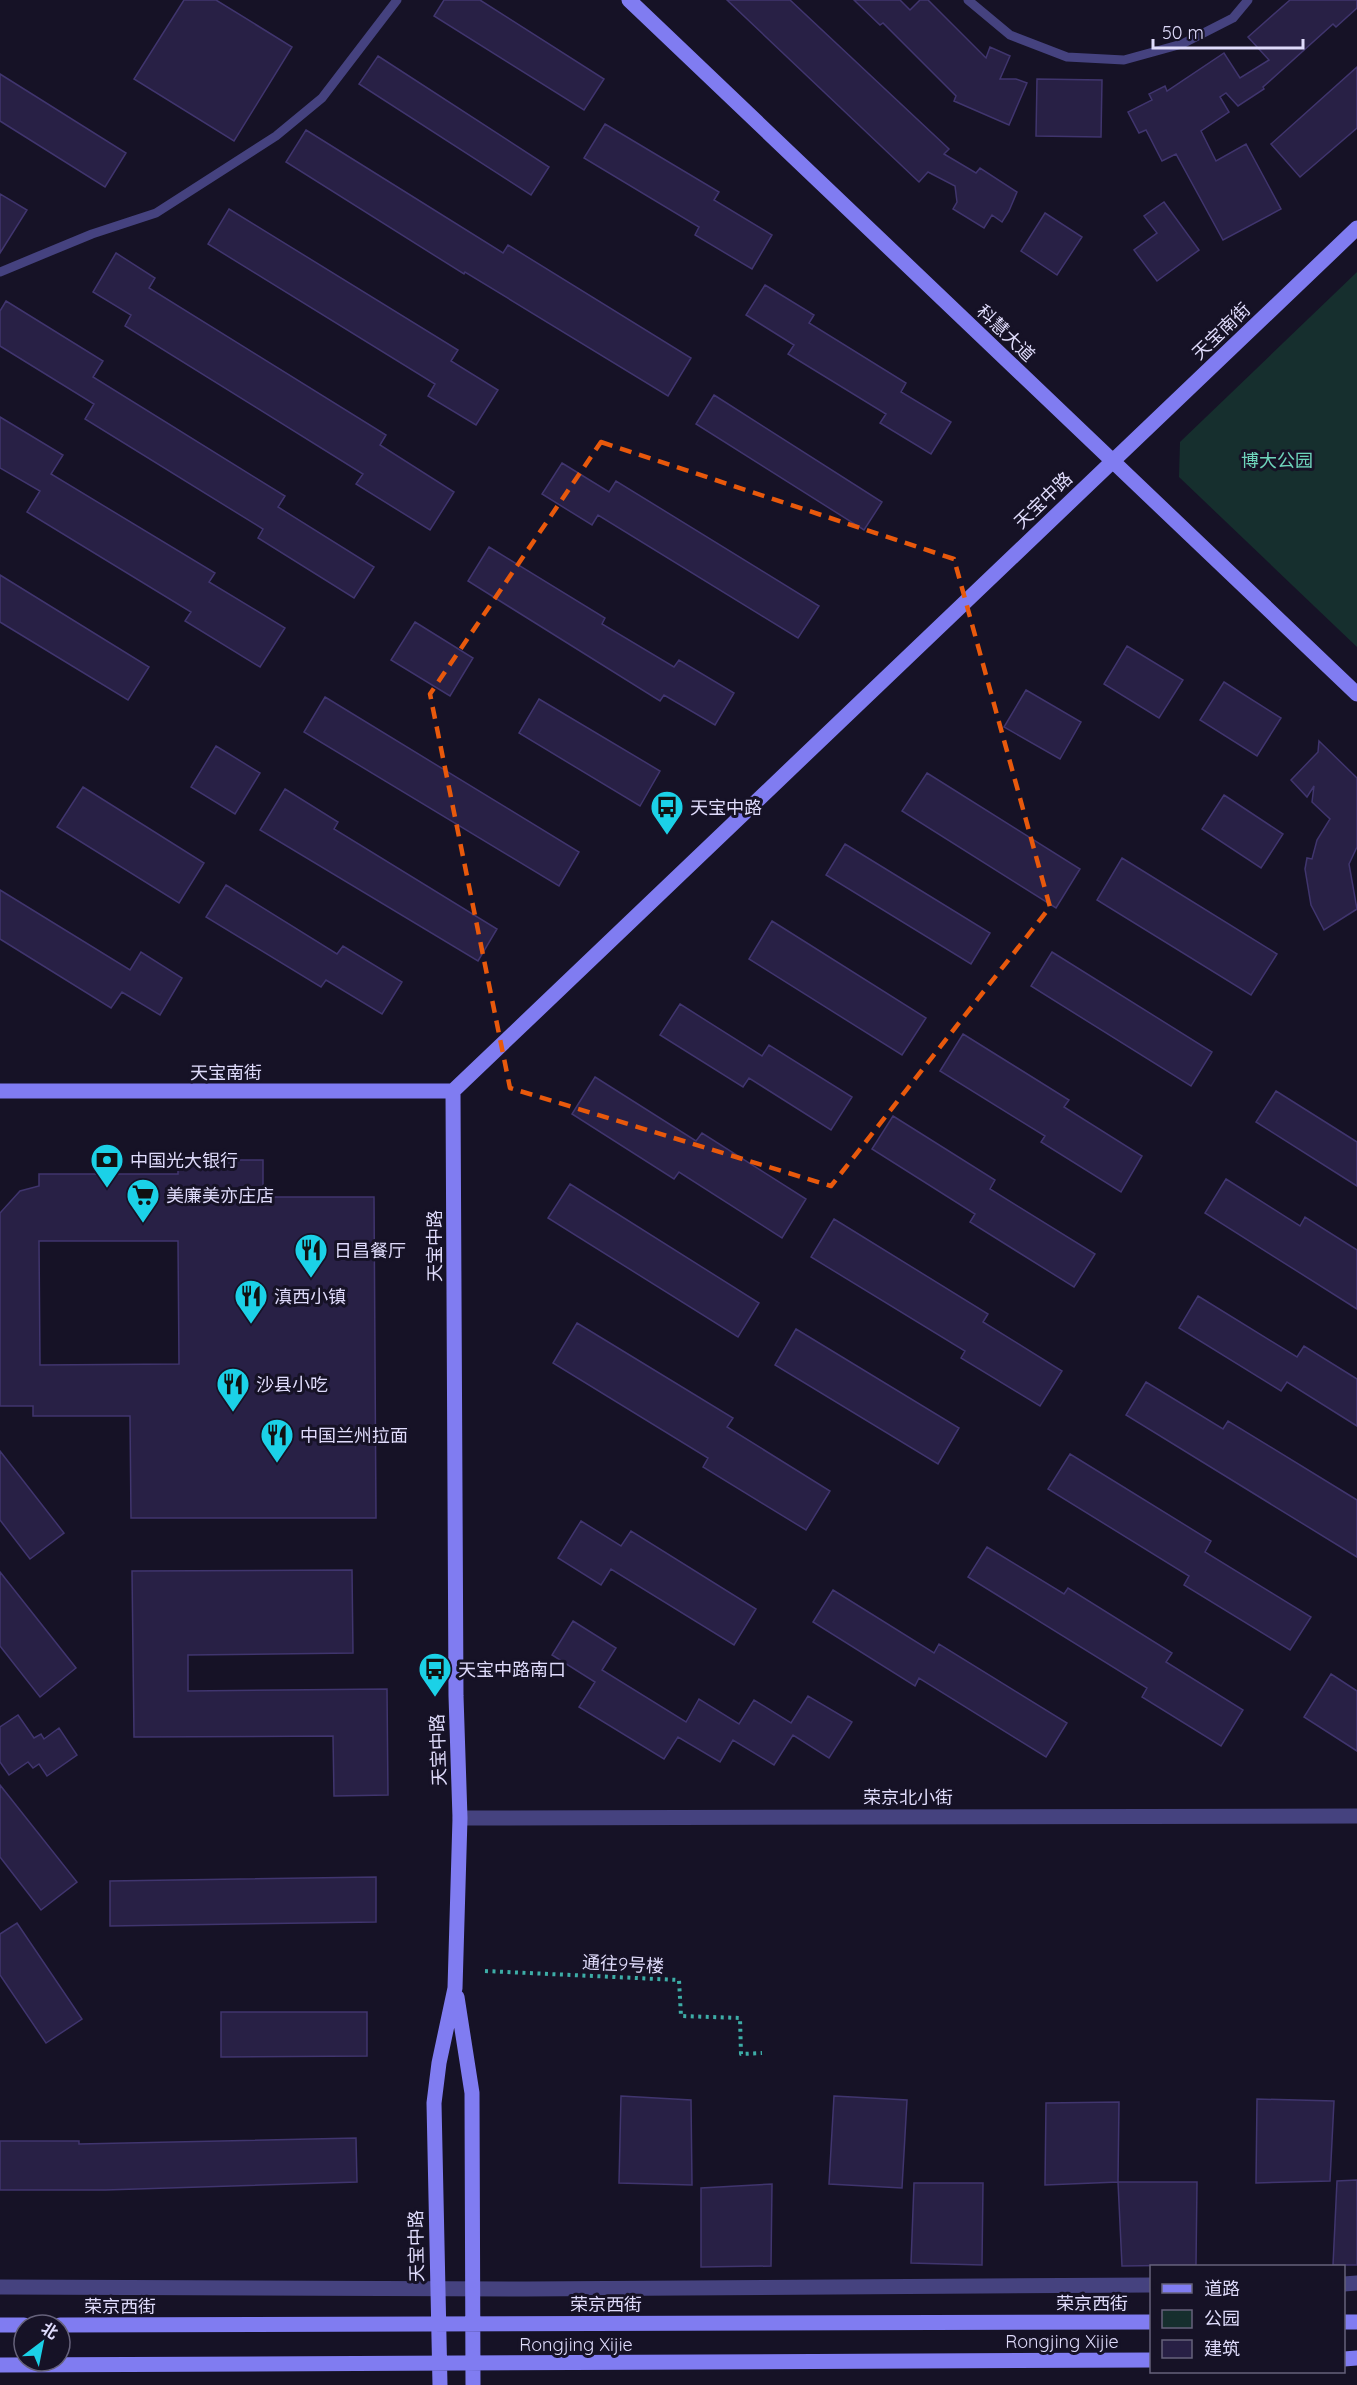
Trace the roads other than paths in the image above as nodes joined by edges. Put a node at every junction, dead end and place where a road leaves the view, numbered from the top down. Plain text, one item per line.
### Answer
1 (397, 0) edge
2 (629, 0) edge
3 (968, 0) edge
4 (1248, 0) edge
5 (1357, 228) edge
6 (0, 272) edge
7 (1112, 462) junction
8 (1357, 694) edge
9 (0, 1091) edge
10 (453, 1091) junction
11 (1357, 1816) edge
12 (460, 1818) junction
13 (455, 1988) junction
14 (1150, 2285) edge
15 (0, 2287) edge
16 (436, 2289) junction
17 (473, 2289) junction
18 (1150, 2322) edge
19 (473, 2324) junction
20 (72, 2325) edge
21 (437, 2325) junction
22 (1150, 2360) edge
23 (473, 2364) junction
24 (0, 2365) edge
25 (439, 2365) junction
26 (440, 2385) edge
27 (473, 2385) edge

1 - 6 lane
2 - 7 street, 科慧大道
3 - 4 lane
5 - 7 street, 天宝南街
7 - 8 street, 科慧大道
7 - 10 street, 天宝中路
9 - 10 street, 天宝南街
10 - 12 street, 天宝中路
11 - 12 street, 荣京北小街
12 - 13 street, 天宝中路
13 - 16 street, 天宝中路
13 - 17 street, 天宝中路
14 - 17 street
15 - 16 street
16 - 17 street
16 - 21 street, 天宝中路
17 - 19 street, 天宝中路
18 - 19 street, 荣京西街
19 - 21 street, 荣京西街
19 - 23 street, 天宝中路
20 - 21 street, 荣京西街
21 - 25 street, 天宝中路
22 - 23 street, Rongjing Xijie
23 - 25 street, Rongjing Xijie
23 - 27 street, 天宝中路
24 - 25 street, Rongjing Xijie
25 - 26 street, 天宝中路

